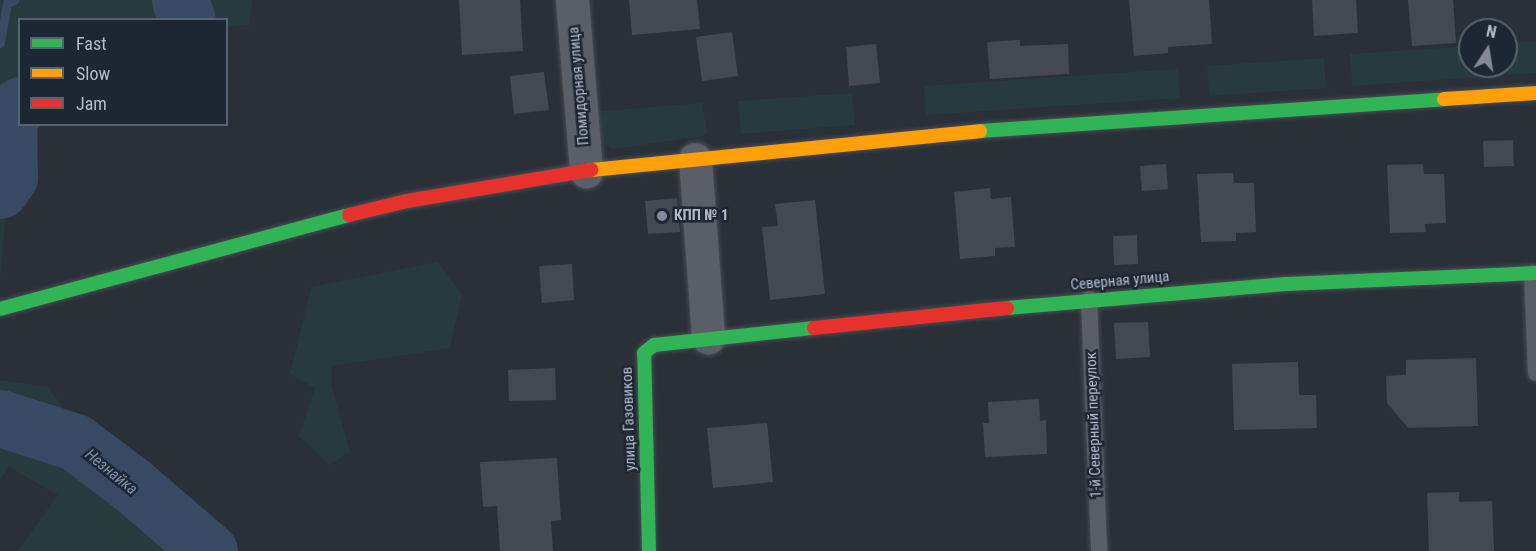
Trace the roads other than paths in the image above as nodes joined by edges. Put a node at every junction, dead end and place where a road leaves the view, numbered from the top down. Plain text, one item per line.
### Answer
1 (572, 0) edge
2 (1536, 93) edge
3 (695, 159) junction
4 (586, 171) junction
5 (1534, 273) edge
6 (1089, 299) junction
7 (3, 308) edge
8 (708, 338) junction
9 (1536, 373) edge
10 (649, 551) edge
11 (1099, 551) edge

1 - 4 street, Помидорная улица
2 - 3 street
3 - 4 street
3 - 8 street
4 - 7 street
5 - 6 street, Северная улица
5 - 9 lane
6 - 8 street, Северная улица
6 - 11 lane, 1-й Северный переулок
8 - 10 street, улица Газовиков

